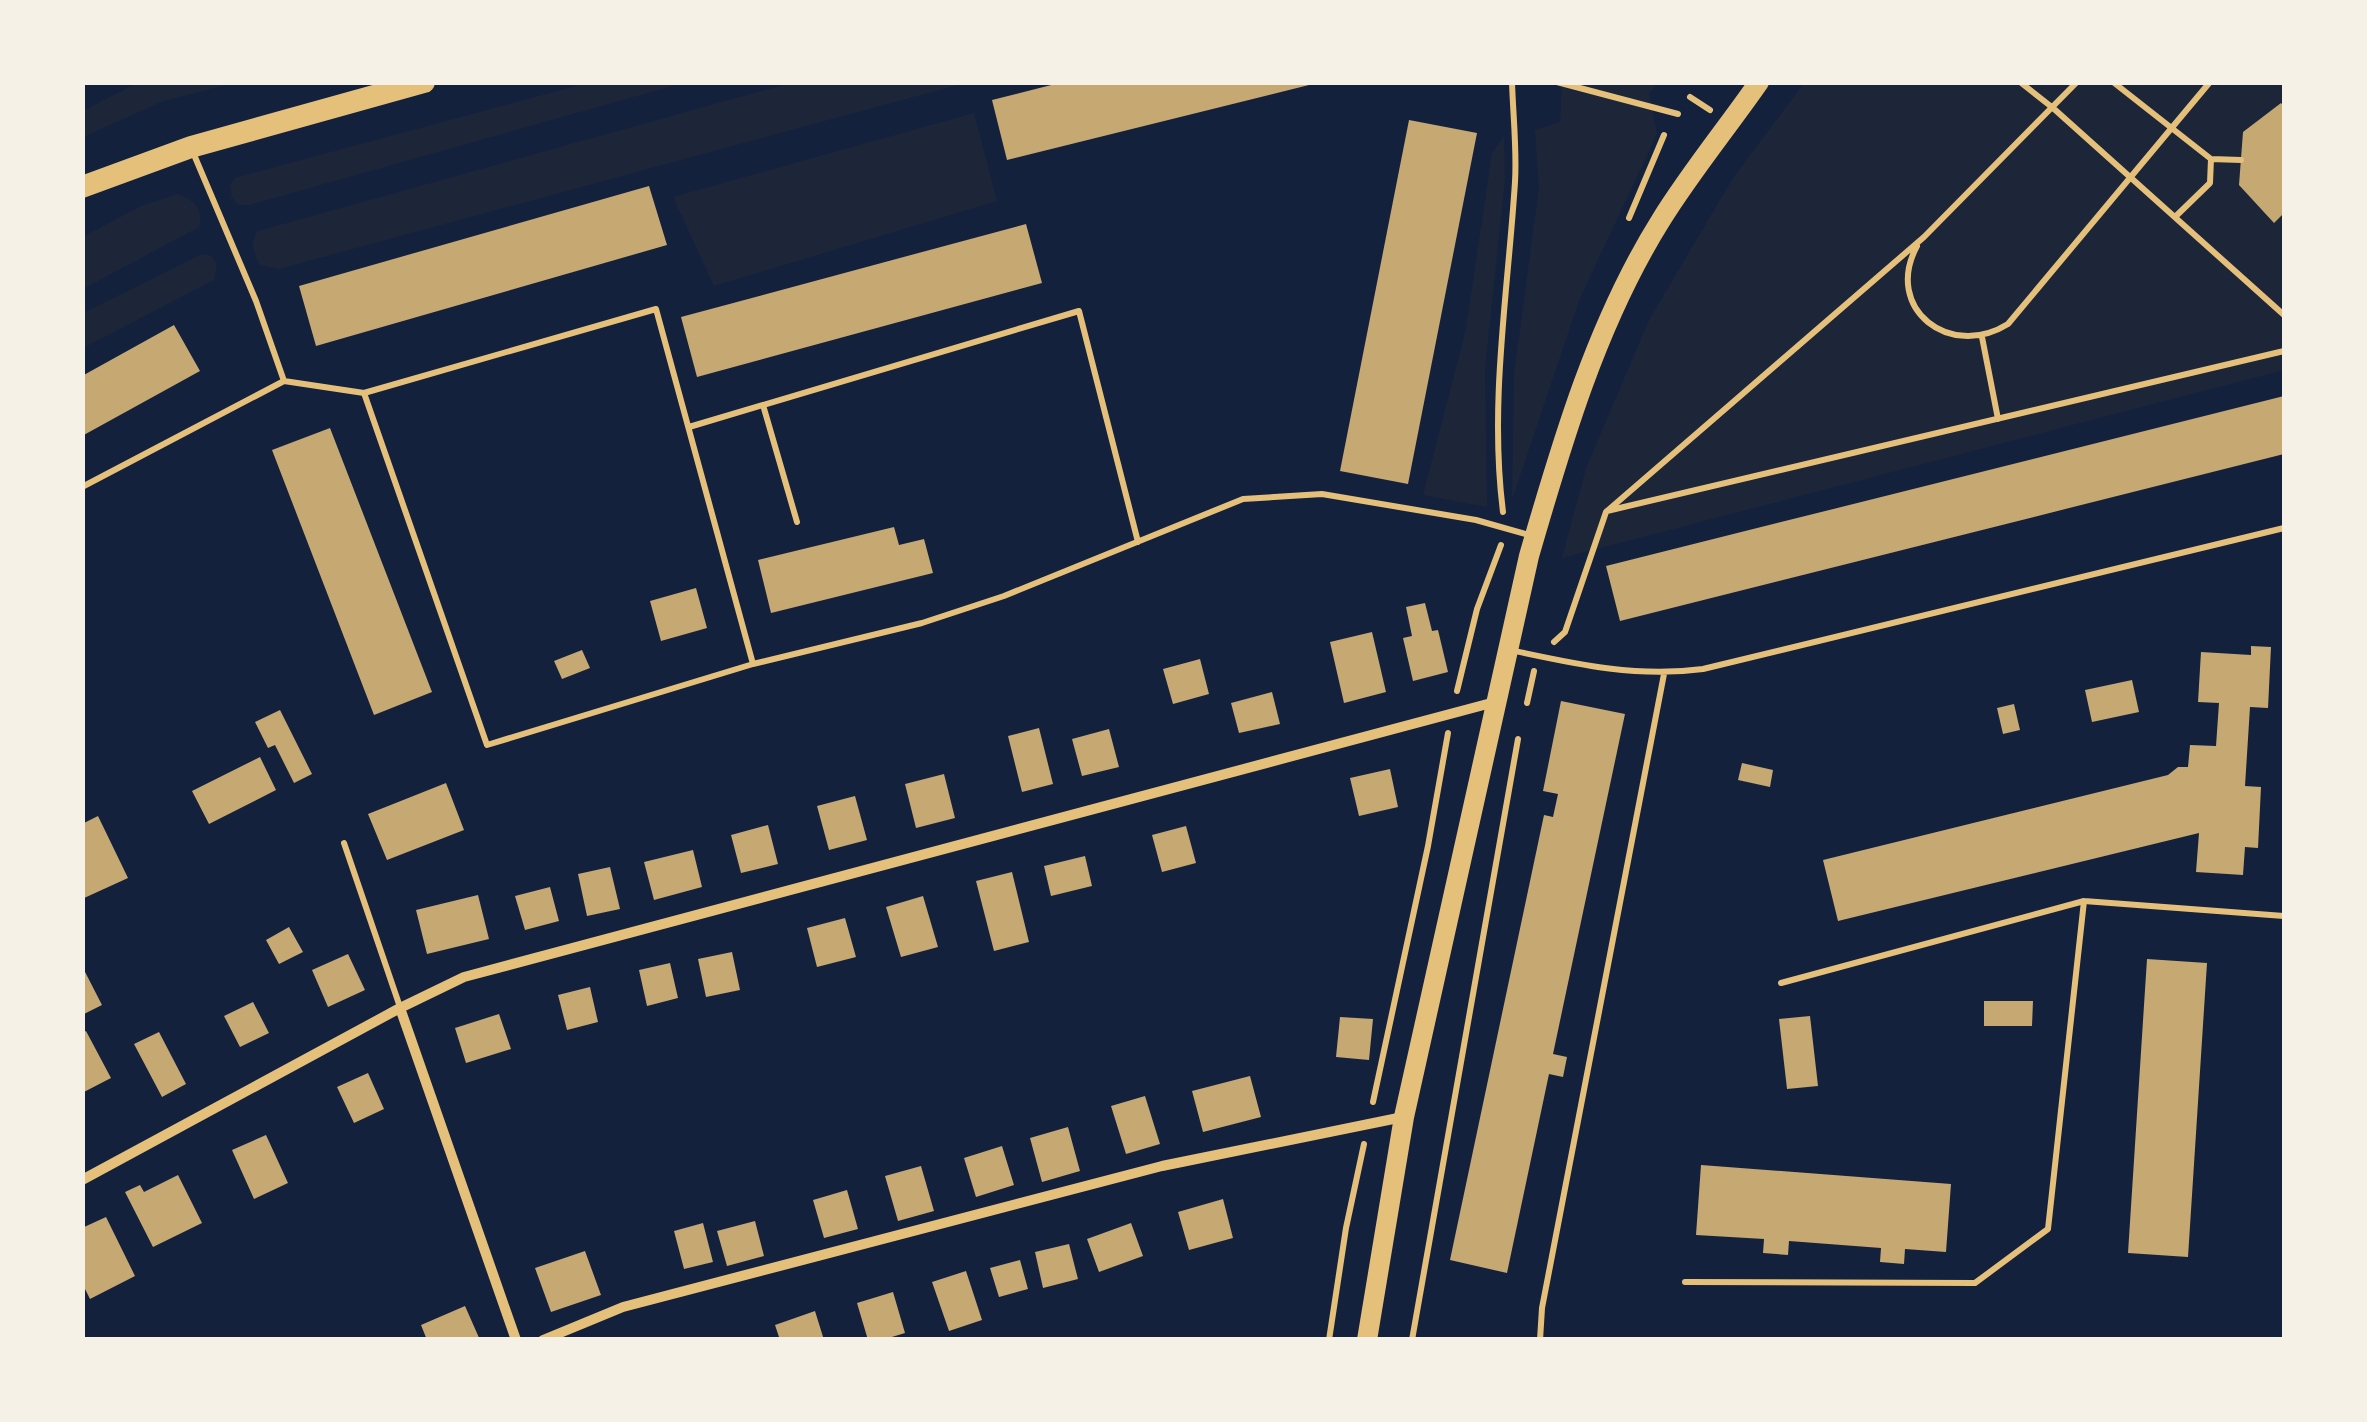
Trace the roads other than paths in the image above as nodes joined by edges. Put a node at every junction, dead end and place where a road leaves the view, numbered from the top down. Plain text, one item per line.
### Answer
1 (424, 82) edge
2 (1759, 82) edge
3 (190, 147) junction
4 (82, 187) edge
5 (284, 381) junction
6 (364, 393) junction
7 (762, 406) junction
8 (689, 427) junction
9 (82, 487) edge
10 (797, 522) dead end
11 (2284, 528) edge
12 (1534, 536) junction
13 (1138, 542) junction
14 (1508, 650) junction
15 (753, 664) junction
16 (1664, 674) junction
17 (1496, 702) junction
18 (344, 843) dead end
19 (2084, 901) junction
20 (2284, 916) edge
21 (1780, 983) dead end
22 (400, 1008) junction
23 (1404, 1117) junction
24 (82, 1180) edge
25 (1685, 1282) dead end
26 (516, 1340) edge
27 (543, 1340) edge
28 (1367, 1340) edge
29 (1540, 1340) edge

1 - 3 main road
2 - 12 main road
3 - 4 main road
3 - 5 lane
5 - 6 lane
5 - 9 lane
6 - 8 lane
6 - 15 lane
7 - 8 lane
7 - 10 lane
7 - 13 lane
8 - 15 lane
11 - 16 lane
12 - 13 lane
12 - 14 main road
13 - 15 lane
14 - 16 lane
14 - 17 main road
16 - 29 lane
17 - 22 street
17 - 23 main road
18 - 22 lane
19 - 20 lane
19 - 21 lane
19 - 25 lane
22 - 24 street
22 - 26 street
23 - 27 street
23 - 28 main road

